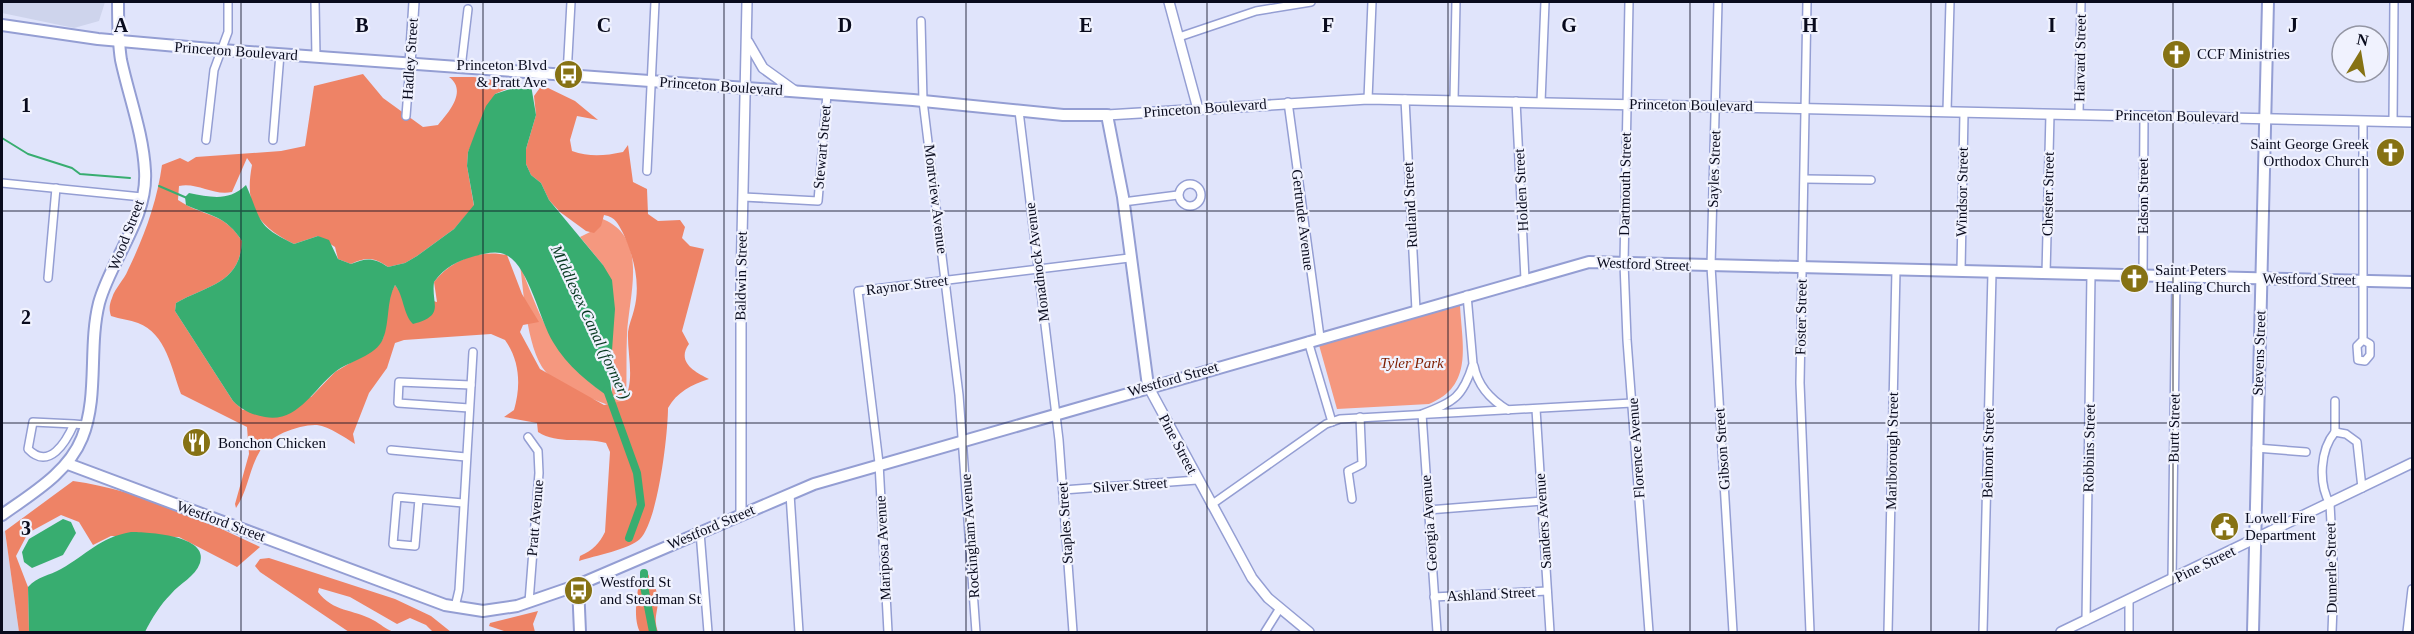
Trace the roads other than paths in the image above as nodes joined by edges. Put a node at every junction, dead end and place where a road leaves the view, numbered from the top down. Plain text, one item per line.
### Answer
1 (118, 2) edge
2 (228, 2) edge
3 (315, 2) edge
4 (414, 2) edge
5 (571, 2) edge
6 (655, 2) edge
7 (747, 2) edge
8 (1169, 2) edge
9 (1311, 2) edge
10 (1372, 2) edge
11 (1456, 2) edge
12 (1545, 2) edge
13 (1629, 2) edge
14 (1718, 2) edge
15 (1807, 2) edge
16 (1950, 2) edge
17 (2081, 2) edge
18 (2268, 2) edge
19 (2394, 2) edge
20 (468, 9) dead end
21 (921, 21) dead end
22 (2, 25) edge
23 (1179, 37) junction
24 (747, 39) junction
25 (119, 41) junction
26 (222, 50) junction
27 (280, 54) junction
28 (316, 57) junction
29 (410, 64) junction
30 (461, 68) junction
31 (567, 75) junction
32 (652, 81) junction
33 (745, 88) junction
34 (795, 91) junction
35 (827, 94) junction
36 (1368, 99) junction
37 (1405, 99) junction
38 (1454, 100) junction
39 (923, 101) junction
40 (1516, 101) junction
41 (1288, 102) junction
42 (1541, 102) junction
43 (1626, 104) junction
44 (1716, 106) junction
45 (1805, 107) junction
46 (1198, 109) junction
47 (1019, 111) junction
48 (1947, 111) junction
49 (1964, 113) junction
50 (2050, 114) junction
51 (2079, 114) junction
52 (406, 116) dead end
53 (1107, 116) junction
54 (2144, 116) junction
55 (2265, 118) junction
56 (2363, 121) junction
57 (2393, 122) junction
58 (2412, 122) edge
59 (206, 140) dead end
60 (273, 140) dead end
61 (647, 171) dead end
62 (1805, 179) junction
63 (1871, 180) dead end
64 (2, 183) edge
65 (56, 188) junction
66 (1178, 195) dead end
67 (743, 196) junction
68 (142, 197) junction
69 (1123, 202) junction
70 (1129, 258) junction
71 (1624, 264) junction
72 (1711, 266) junction
73 (1802, 266) junction
74 (1038, 268) junction
75 (1896, 270) junction
76 (1961, 270) junction
77 (1992, 273) junction
78 (2046, 274) junction
79 (2091, 274) junction
80 (2143, 276) junction
81 (2176, 276) junction
82 (48, 278) dead end
83 (2262, 278) junction
84 (1525, 279) junction
85 (945, 280) junction
86 (2365, 281) junction
87 (2412, 282) edge
88 (1467, 295) junction
89 (1416, 310) junction
90 (1320, 337) junction
91 (2363, 340) dead end
92 (1308, 341) junction
93 (473, 352) dead end
94 (1473, 364) junction
95 (471, 385) junction
96 (1148, 387) junction
97 (2335, 401) dead end
98 (1632, 403) junction
99 (469, 408) junction
100 (1536, 409) junction
101 (1509, 411) junction
102 (1055, 413) junction
103 (1422, 414) junction
104 (1360, 417) junction
105 (1332, 422) junction
106 (80, 425) junction
107 (2335, 432) junction
108 (528, 437) dead end
109 (963, 440) junction
110 (2256, 448) junction
111 (391, 450) dead end
112 (2306, 452) dead end
113 (466, 457) junction
114 (879, 463) junction
115 (2412, 463) edge
116 (68, 464) junction
117 (1197, 480) junction
118 (2362, 488) junction
119 (1063, 490) junction
120 (790, 494) junction
121 (419, 499) junction
122 (1352, 499) dead end
123 (1542, 501) junction
124 (463, 503) junction
125 (2330, 504) junction
126 (1211, 505) junction
127 (1428, 510) junction
128 (741, 513) junction
129 (2, 515) edge
130 (700, 532) junction
131 (2255, 540) junction
132 (2172, 580) junction
133 (578, 585) junction
134 (2412, 589) edge
135 (1547, 591) junction
136 (1434, 597) junction
137 (2129, 601) junction
138 (529, 602) junction
139 (455, 607) junction
140 (1280, 608) junction
141 (2086, 621) junction
142 (580, 633) edge
143 (708, 633) edge
144 (798, 633) edge
145 (888, 633) edge
146 (976, 633) edge
147 (1073, 633) edge
148 (1265, 633) edge
149 (1309, 633) edge
150 (1437, 633) edge
151 (1550, 633) edge
152 (1649, 633) edge
153 (1733, 633) edge
154 (1810, 633) edge
155 (1888, 633) edge
156 (1983, 633) edge
157 (2061, 633) edge
158 (2129, 633) edge
159 (2253, 633) edge
160 (2332, 633) edge
161 (2407, 633) edge

1 - 25 main road, Wood Street
2 - 26 street
3 - 28 street
4 - 29 street, Hadley Street
5 - 31 street
6 - 32 street
7 - 24 street, Baldwin Street
8 - 23 street
9 - 23 street
10 - 36 street
11 - 38 street
12 - 42 street
13 - 43 street, Dartmouth Street
14 - 44 street, Sayles Street
15 - 45 street, Foster Street
16 - 48 street
17 - 51 street, Harvard Street
18 - 55 main road, Stevens Street
19 - 57 street
20 - 30 street
21 - 39 street, Montview Avenue
22 - 25 main road, Princeton Boulevard
23 - 46 street
24 - 33 street, Baldwin Street
24 - 34 street, Baldwin Street
25 - 26 main road, Princeton Boulevard
25 - 68 main road, Wood Street
26 - 27 main road, Princeton Boulevard
26 - 59 street
27 - 28 main road, Princeton Boulevard
27 - 60 street
28 - 29 main road, Princeton Boulevard
29 - 30 main road, Princeton Boulevard
29 - 52 street, Hadley Street
30 - 31 main road, Princeton Boulevard
31 - 32 main road, Princeton Boulevard
32 - 33 main road, Princeton Boulevard
32 - 61 street
33 - 34 main road, Princeton Boulevard
33 - 67 street, Baldwin Street
34 - 35 main road, Princeton Boulevard
35 - 39 main road, Princeton Boulevard
35 - 67 street, Stewart Street
36 - 37 street, Princeton Boulevard
36 - 41 street, Princeton Boulevard
37 - 38 street, Princeton Boulevard
37 - 89 street, Rutland Street
38 - 40 street, Princeton Boulevard
39 - 47 main road, Princeton Boulevard
39 - 85 street, Montview Avenue
40 - 42 street, Princeton Boulevard
40 - 84 street, Holden Street
41 - 46 street, Princeton Boulevard
41 - 90 street, Gertrude Avenue
42 - 43 street, Princeton Boulevard
43 - 44 street, Princeton Boulevard
43 - 71 street, Dartmouth Street
44 - 45 street, Princeton Boulevard
44 - 72 street, Sayles Street
45 - 48 street, Princeton Boulevard
45 - 62 street, Foster Street
46 - 53 street, Princeton Boulevard
47 - 53 main road, Princeton Boulevard
47 - 74 street, Monadnock Avenue
48 - 49 street, Princeton Boulevard
49 - 50 street, Princeton Boulevard
49 - 76 street, Windsor Street
50 - 51 street, Princeton Boulevard
50 - 78 street, Chester Street
51 - 54 street, Princeton Boulevard
53 - 69 main road, Pine Street
54 - 55 street, Princeton Boulevard
54 - 80 street, Edson Street
55 - 56 street, Princeton Boulevard
55 - 83 main road, Stevens Street
56 - 57 street, Princeton Boulevard
56 - 86 street
57 - 58 street, Princeton Boulevard
62 - 63 street
62 - 73 street, Foster Street
64 - 65 street
65 - 68 street
65 - 82 street
66 - 69 street
67 - 128 street, Baldwin Street
68 - 106 main road, Wood Street
69 - 70 main road, Pine Street
70 - 74 street, Raynor Street
70 - 96 main road, Pine Street
71 - 72 main road, Westford Street
71 - 84 main road, Westford Street
71 - 98 street, Florence Avenue
72 - 73 main road, Westford Street
72 - 153 street, Gibson Street
73 - 75 main road, Westford Street
73 - 154 street, Foster Street
74 - 85 street, Raynor Street
74 - 102 street, Monadnock Avenue
75 - 76 main road, Westford Street
75 - 155 street, Marlborough Street
76 - 77 main road, Westford Street
77 - 78 main road, Westford Street
77 - 156 street, Belmont Street
78 - 79 main road, Westford Street
79 - 80 main road, Westford Street
79 - 141 street, Robbins Street
80 - 81 main road, Westford Street
81 - 83 main road, Westford Street
81 - 132 street, Burtt Street
83 - 86 main road, Westford Street
83 - 110 main road, Stevens Street
84 - 88 main road, Westford Street
85 - 109 street, Montview Avenue
85 - 114 street, Raynor Street
86 - 87 main road, Westford Street
86 - 91 street
88 - 89 main road, Westford Street
88 - 94 street
89 - 90 main road, Westford Street
90 - 92 main road, Westford Street
92 - 96 main road, Westford Street
92 - 105 street
93 - 95 street
94 - 101 street
94 - 103 street
95 - 99 street
95 - 99 street
96 - 102 main road, Westford Street
96 - 117 street, Pine Street
97 - 107 street
98 - 100 street
98 - 152 street, Florence Avenue
99 - 113 street
100 - 101 street
100 - 123 street, Sanders Avenue
101 - 103 street
102 - 109 main road, Westford Street
102 - 119 street, Staples Street
103 - 104 street
103 - 127 street, Georgia Avenue
104 - 105 street
104 - 122 street
105 - 126 street
106 - 106 street
106 - 116 main road, Wood Street
107 - 118 street
107 - 125 street, Dumerle Street
108 - 138 street, Pratt Avenue
109 - 114 main road, Westford Street
109 - 146 street, Rockingham Avenue
110 - 112 street
110 - 131 main road, Stevens Street
111 - 113 street
113 - 124 street
114 - 120 main road, Westford Street
114 - 145 street, Mariposa Avenue
115 - 118 street, Pine Street
116 - 129 main road
116 - 139 main road, Westford Street
117 - 119 street, Silver Street
117 - 126 street, Pine Street
118 - 125 street, Pine Street
119 - 147 street, Staples Street
120 - 128 main road, Westford Street
120 - 144 street
121 - 121 street
121 - 124 street
123 - 127 street
123 - 135 street, Sanders Avenue
124 - 139 street
125 - 131 street, Pine Street
125 - 160 street, Dumerle Street
126 - 140 street, Pine Street
127 - 136 street, Georgia Avenue
128 - 130 main road, Westford Street
130 - 133 main road, Westford Street
130 - 143 street
131 - 132 street, Pine Street
131 - 159 main road, Stevens Street
132 - 137 street, Pine Street
133 - 138 main road, Westford Street
133 - 142 main road
134 - 161 street
135 - 136 street, Ashland Street
135 - 151 street, Sanders Avenue
136 - 150 street, Georgia Avenue
137 - 141 street, Pine Street
137 - 158 street
138 - 139 main road, Westford Street
140 - 148 street
140 - 149 street, Pine Street
141 - 157 street, Pine Street

